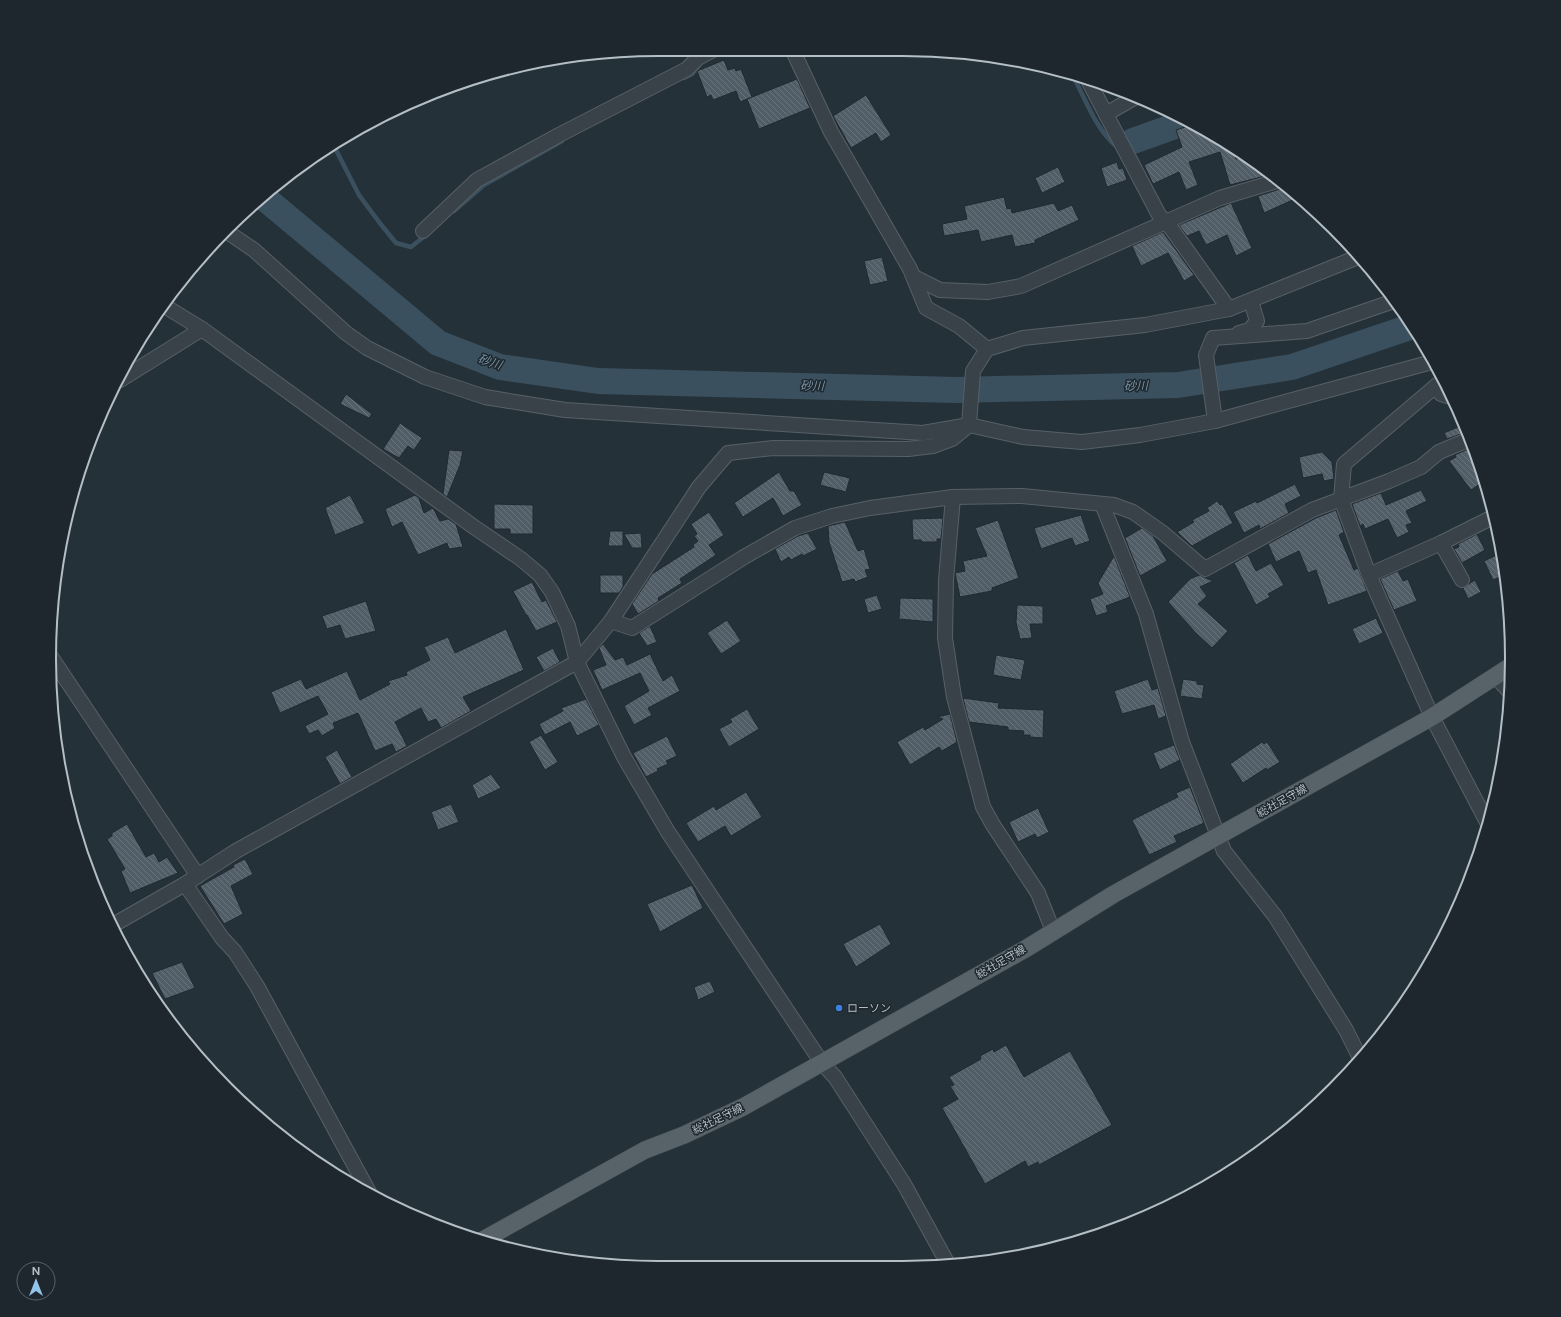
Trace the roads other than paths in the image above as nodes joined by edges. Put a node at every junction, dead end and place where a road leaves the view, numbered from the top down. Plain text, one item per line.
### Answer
1 (702, 56) edge
2 (795, 56) edge
3 (1092, 87) edge
4 (1129, 101) edge
5 (1106, 114) junction
6 (1271, 183) edge
7 (1165, 221) junction
8 (423, 232) dead end
9 (230, 234) edge
10 (1353, 259) edge
11 (914, 277) junction
12 (1251, 301) junction
13 (1388, 303) edge
14 (169, 309) edge
15 (1229, 309) junction
16 (202, 329) junction
17 (1213, 338) junction
18 (988, 349) junction
19 (1427, 363) edge
20 (127, 376) edge
21 (1439, 385) edge
22 (1440, 387) edge
23 (1444, 395) edge
24 (970, 420) junction
25 (1215, 421) junction
26 (1464, 441) edge
27 (953, 497) junction
28 (1341, 499) junction
29 (1102, 504) junction
30 (1488, 520) edge
31 (1441, 543) junction
32 (1369, 574) junction
33 (1462, 580) dead end
34 (612, 621) junction
35 (577, 662) junction
36 (56, 665) edge
37 (1505, 670) edge
38 (1495, 676) junction
39 (1504, 686) edge
40 (1432, 717) junction
41 (1484, 815) edge
42 (1219, 836) junction
43 (198, 876) junction
44 (185, 884) junction
45 (117, 923) edge
46 (1052, 931) junction
47 (1357, 1053) edge
48 (822, 1063) junction
49 (365, 1184) edge
50 (490, 1236) edge
51 (946, 1260) edge

1 - 8 street
2 - 11 street
3 - 5 street
4 - 5 street
5 - 7 street
6 - 7 street
7 - 11 street
7 - 15 street
9 - 24 street
10 - 12 street
11 - 18 street
12 - 15 street
12 - 17 street
13 - 17 street
14 - 16 street
15 - 18 street
16 - 20 street
16 - 35 street
17 - 25 street
18 - 24 street
19 - 25 street
21 - 28 street
22 - 23 street
24 - 25 street
24 - 34 street
26 - 28 street
27 - 29 street
27 - 34 street
27 - 46 street
28 - 29 street
28 - 32 street
29 - 42 street
30 - 31 street
31 - 32 street
31 - 33 street
32 - 40 street
34 - 35 street
35 - 43 street
35 - 48 street
36 - 43 street
37 - 38 main road, 総社足守線
38 - 39 street
38 - 40 main road, 総社足守線
40 - 41 street
40 - 42 main road, 総社足守線
42 - 46 main road, 総社足守線
42 - 47 street
43 - 44 street
44 - 45 street
44 - 49 street
46 - 48 main road, 総社足守線
48 - 50 main road, 総社足守線
48 - 51 street

